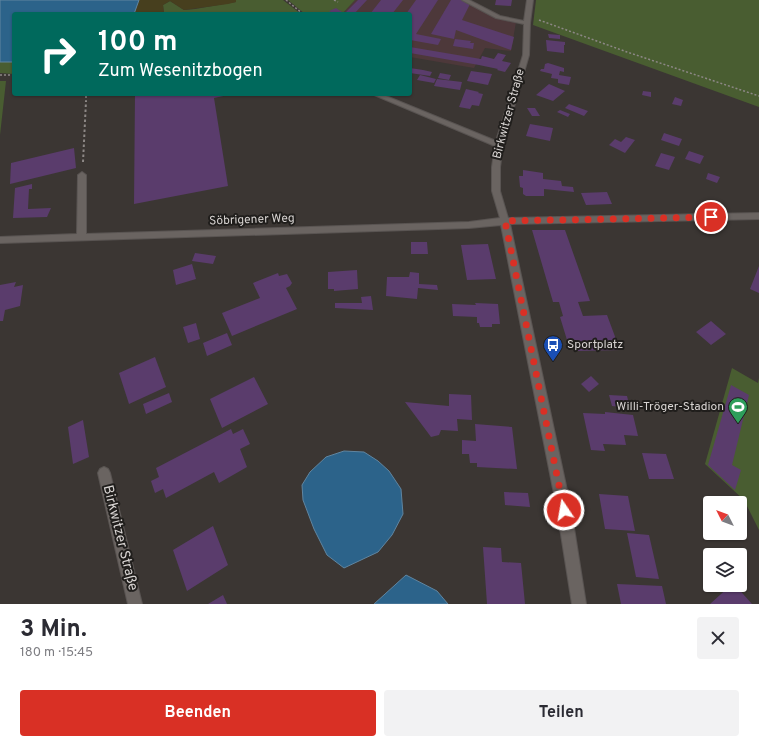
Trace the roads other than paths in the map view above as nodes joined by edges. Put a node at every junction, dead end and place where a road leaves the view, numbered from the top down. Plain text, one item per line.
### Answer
1 (465, 0) edge
2 (530, 0) edge
3 (527, 19) junction
4 (380, 96) edge
5 (499, 145) junction
6 (82, 175) road end
7 (759, 216) edge
8 (505, 221) junction
9 (81, 237) junction
10 (0, 240) edge
11 (104, 473) dead end
12 (135, 604) edge
13 (579, 604) edge

1 - 3 street
2 - 3 street, Birkwitzer Straße
3 - 5 street, Birkwitzer Straße
4 - 5 street
5 - 8 street, Birkwitzer Straße
6 - 9 street
7 - 8 street, Söbrigener Weg
8 - 9 street, Söbrigener Weg
8 - 13 street, Birkwitzer Straße
9 - 10 street, Söbrigener Weg
11 - 12 street, Birkwitzer Straße

